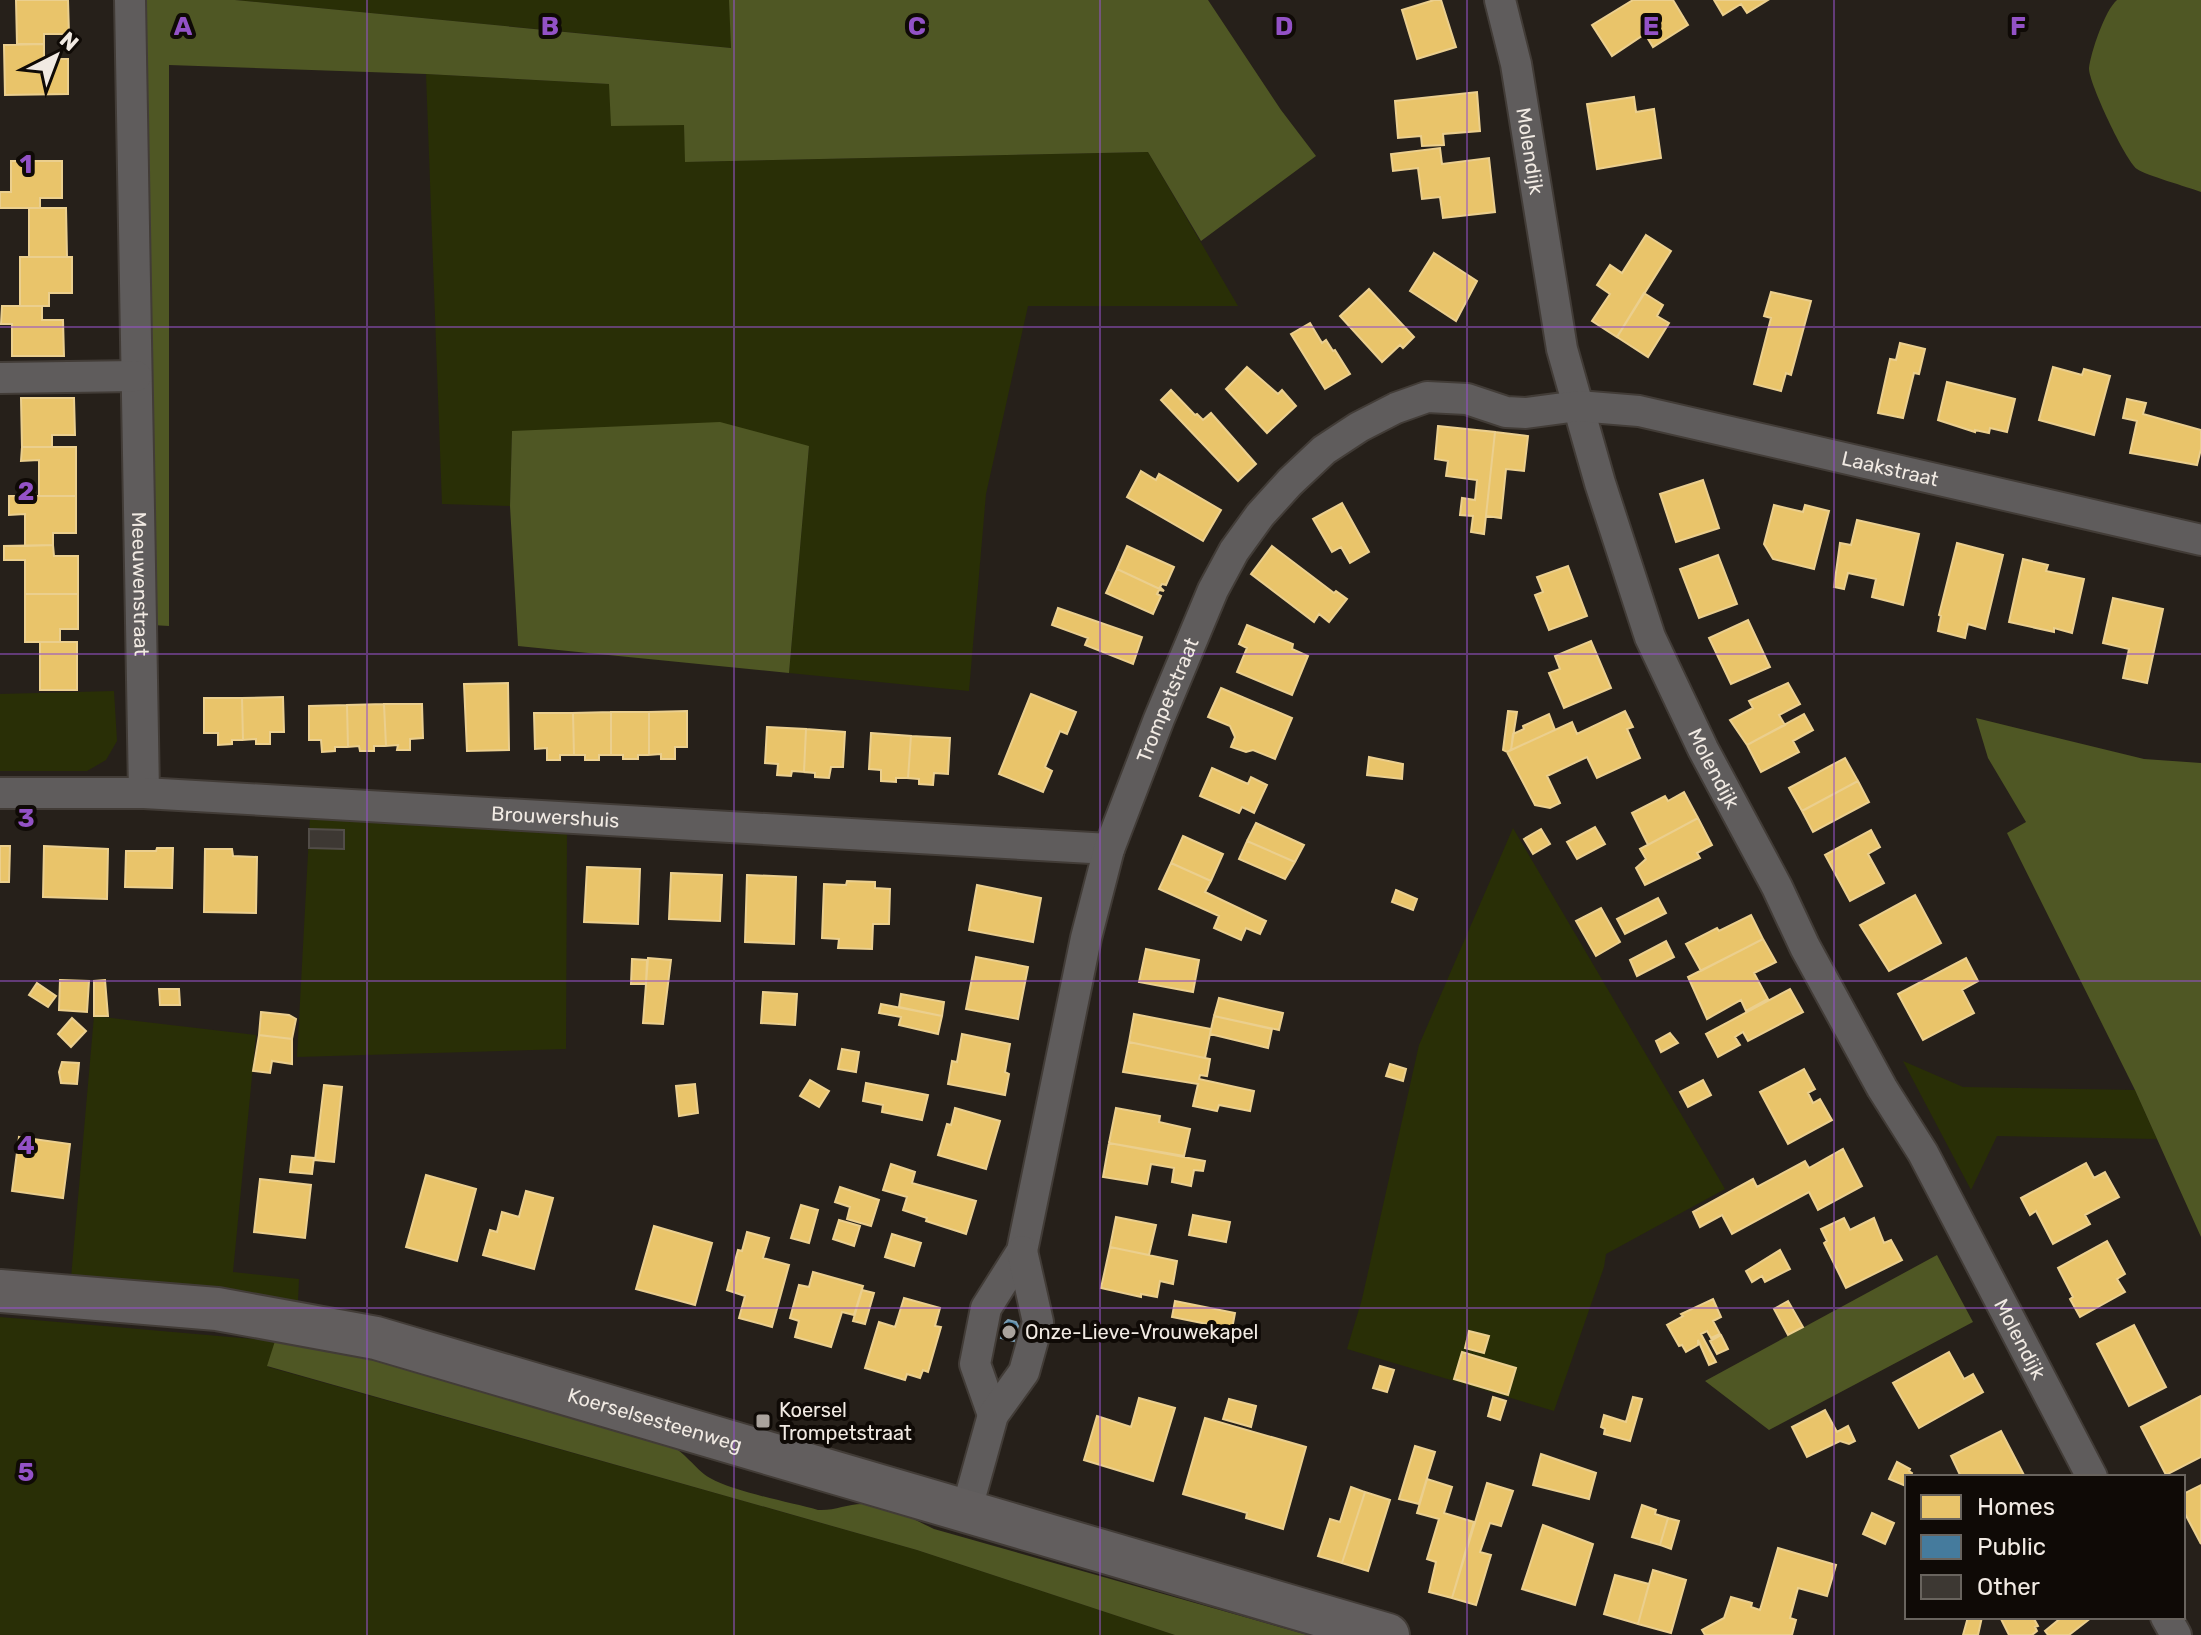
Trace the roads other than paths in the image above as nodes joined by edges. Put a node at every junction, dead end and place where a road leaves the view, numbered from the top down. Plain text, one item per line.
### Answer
1 (130, 0) edge
2 (1505, 2) edge
3 (136, 376) junction
4 (0, 378) edge
5 (1578, 406) junction
6 (2201, 540) edge
7 (0, 793) edge
8 (144, 793) junction
9 (1109, 849) junction
10 (1022, 1251) junction
11 (0, 1291) edge
12 (993, 1415) junction
13 (2091, 1475) edge
14 (966, 1512) junction
15 (1388, 1635) edge

1 - 3 street, Meeuwenstraat
2 - 5 street, Molendijk
3 - 4 street
3 - 8 street, Meeuwenstraat
5 - 6 street, Laakstraat
5 - 9 street, Trompetstraat
5 - 13 street, Molendijk
7 - 8 street, Brouwershuis
8 - 9 street, Brouwershuis
9 - 10 street, Trompetstraat
10 - 12 street, Trompetstraat
10 - 12 street, Trompetstraat
11 - 14 street, Koerselsesteenweg
12 - 14 street, Trompetstraat
14 - 15 street, Koerselsesteenweg

